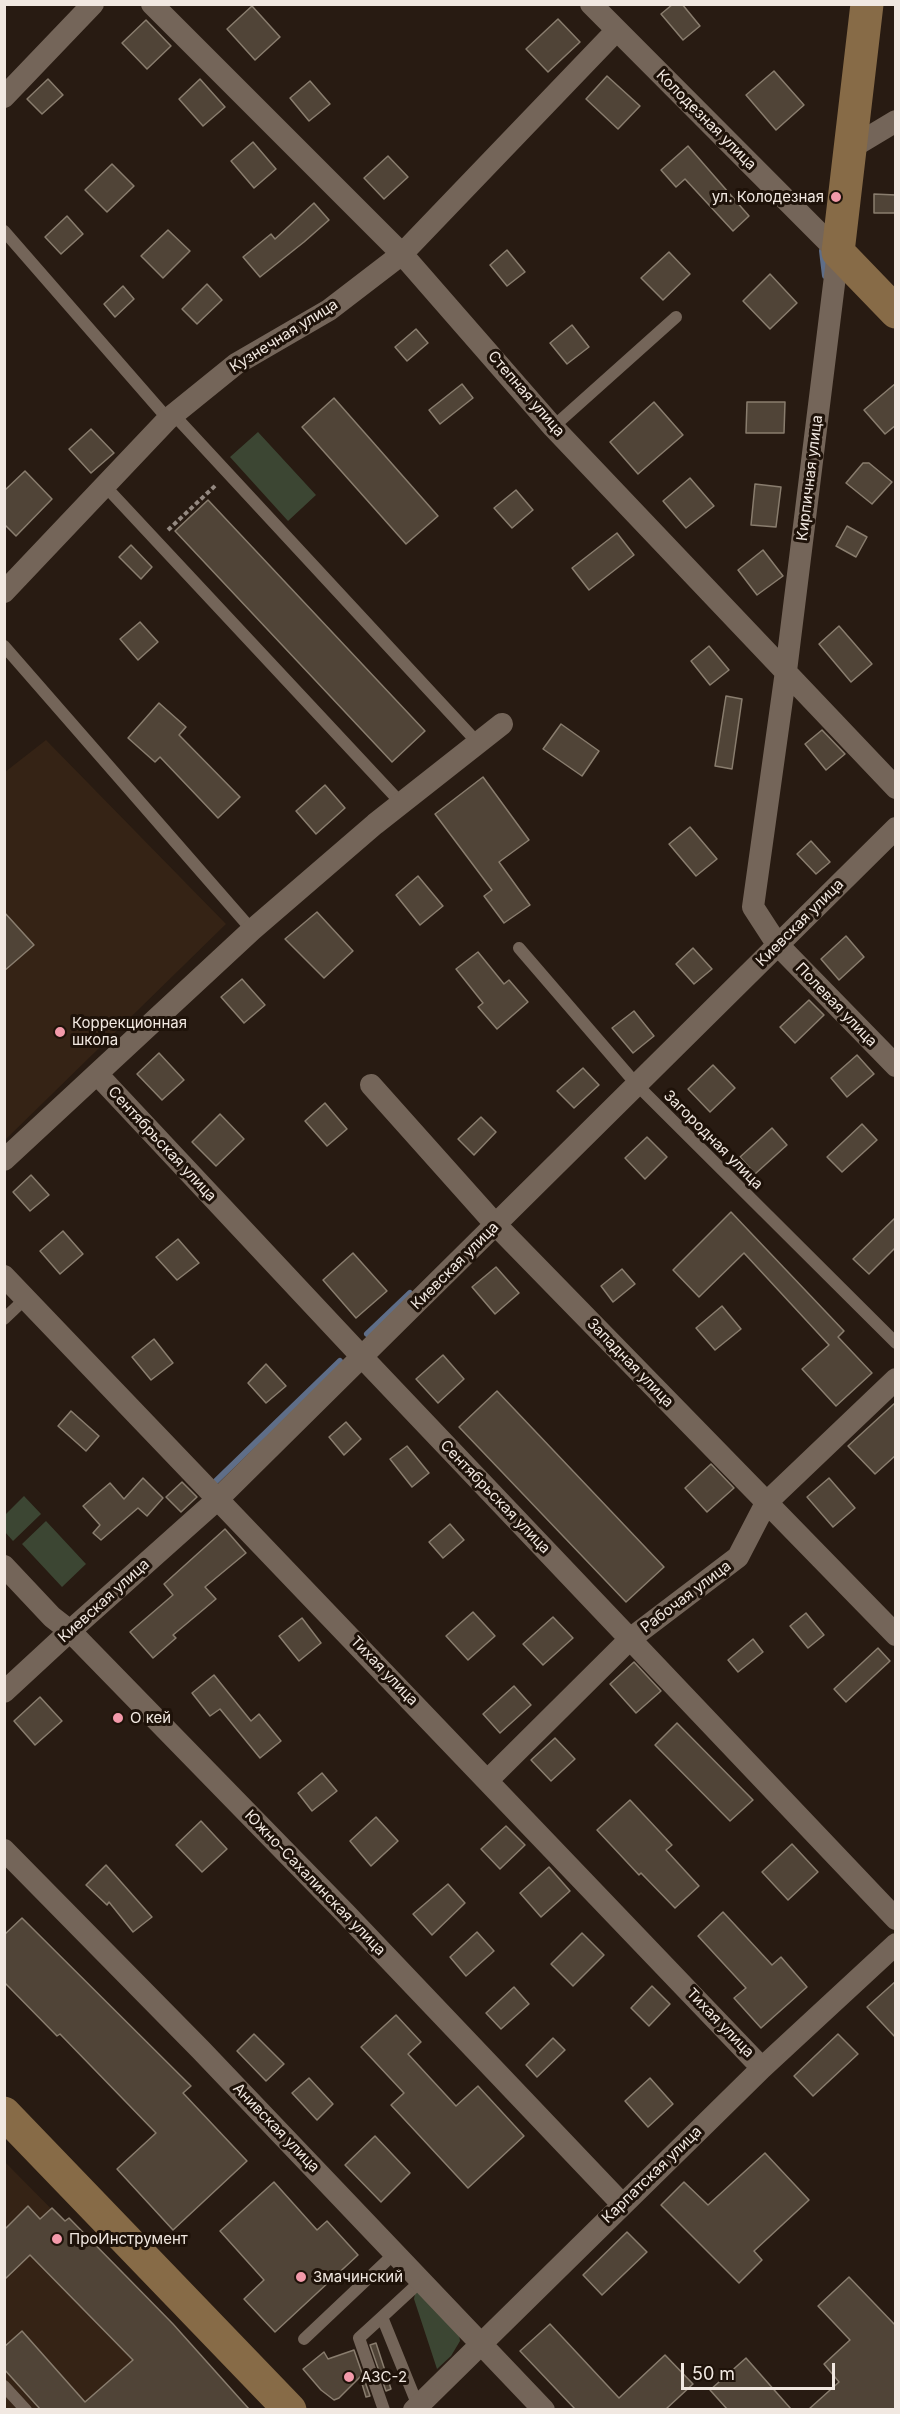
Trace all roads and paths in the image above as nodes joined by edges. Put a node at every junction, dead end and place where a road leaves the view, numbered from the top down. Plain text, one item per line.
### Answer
1 (93, 4) edge
2 (152, 4) edge
3 (591, 4) edge
4 (867, 4) edge
5 (616, 31) junction
6 (4, 97) edge
7 (896, 121) edge
8 (851, 148) junction
9 (4, 231) edge
10 (838, 252) junction
11 (402, 254) junction
12 (896, 312) edge
13 (676, 317) dead end
14 (171, 417) junction
15 (553, 427) junction
16 (229, 474) junction
17 (105, 486) junction
18 (156, 541) junction
19 (4, 592) edge
20 (4, 646) edge
21 (786, 670) junction
22 (502, 724) dead end
23 (477, 742) junction
24 (896, 788) edge
25 (402, 804) junction
26 (896, 828) edge
27 (252, 930) junction
28 (777, 945) junction
29 (519, 948) dead end
30 (896, 1066) edge
31 (97, 1074) junction
32 (371, 1085) dead end
33 (637, 1085) junction
34 (4, 1160) edge
35 (496, 1225) junction
36 (4, 1276) edge
37 (26, 1299) junction
38 (4, 1319) edge
39 (896, 1343) edge
40 (363, 1358) junction
41 (896, 1378) edge
42 (219, 1498) junction
43 (766, 1503) junction
44 (4, 1566) edge
45 (70, 1631) junction
46 (896, 1635) edge
47 (630, 1639) junction
48 (4, 1692) edge
49 (488, 1780) junction
50 (4, 1850) edge
51 (896, 1919) edge
52 (896, 1944) edge
53 (762, 2068) junction
54 (4, 2113) edge
55 (622, 2204) junction
56 (396, 2252) junction
57 (422, 2280) junction
58 (382, 2317) junction
59 (304, 2339) dead end
60 (480, 2344) junction
61 (4, 2386) edge
62 (416, 2408) edge
63 (26, 2409) edge
64 (290, 2409) edge
65 (384, 2409) edge
66 (544, 2409) edge

1 - 6 street
2 - 11 street, Степная улица
3 - 5 street, Колодезная улица
4 - 8 main road, Кирпичная улица
5 - 10 street, Колодезная улица
5 - 11 street, Кузнечная улица
7 - 8 street
8 - 10 main road, Кирпичная улица
9 - 14 lane
10 - 12 main road, Колодезная улица
10 - 21 street, Кирпичная улица
11 - 14 street, Кузнечная улица
11 - 15 street, Степная улица
13 - 15 lane
14 - 16 lane
14 - 17 street, Кузнечная улица
15 - 21 street, Степная улица
16 - 18 path
16 - 23 lane
17 - 18 lane
17 - 19 street, Кузнечная улица
18 - 25 lane
20 - 27 lane
21 - 24 street, Степная улица
21 - 28 street, Кирпичная улица
22 - 23 street
23 - 25 street
25 - 27 street
26 - 28 street, Киевская улица
27 - 31 street
28 - 30 street, Полевая улица
28 - 33 street, Киевская улица
29 - 33 lane, Загородная улица
31 - 34 street
31 - 40 street, Сентябрьская улица
32 - 35 street, Западная улица
33 - 35 street, Киевская улица
33 - 39 lane, Загородная улица
35 - 40 street, Киевская улица
35 - 43 street, Западная улица
36 - 37 street, Тихая улица
37 - 38 lane
37 - 42 street, Тихая улица
40 - 42 street, Киевская улица
40 - 47 street, Сентябрьская улица
41 - 43 street, Рабочая улица
42 - 45 street, Киевская улица
42 - 49 street, Тихая улица
43 - 46 street, Западная улица
43 - 47 street, Рабочая улица
44 - 45 street, Южно-Сахалинская улица
45 - 48 street, Киевская улица
45 - 55 street, Южно-Сахалинская улица
47 - 49 street, Рабочая улица
47 - 51 street, Сентябрьская улица
49 - 53 street, Тихая улица
50 - 56 street, Анивская улица
52 - 53 street, Карпатская улица
53 - 55 street, Карпатская улица
54 - 64 main road
55 - 60 street, Карпатская улица
56 - 57 street, Анивская улица
56 - 59 lane
57 - 58 lane
57 - 60 street, Анивская улица
58 - 62 lane
58 - 65 lane
60 - 62 street, Карпатская улица
60 - 66 street, Анивская улица
61 - 63 lane

